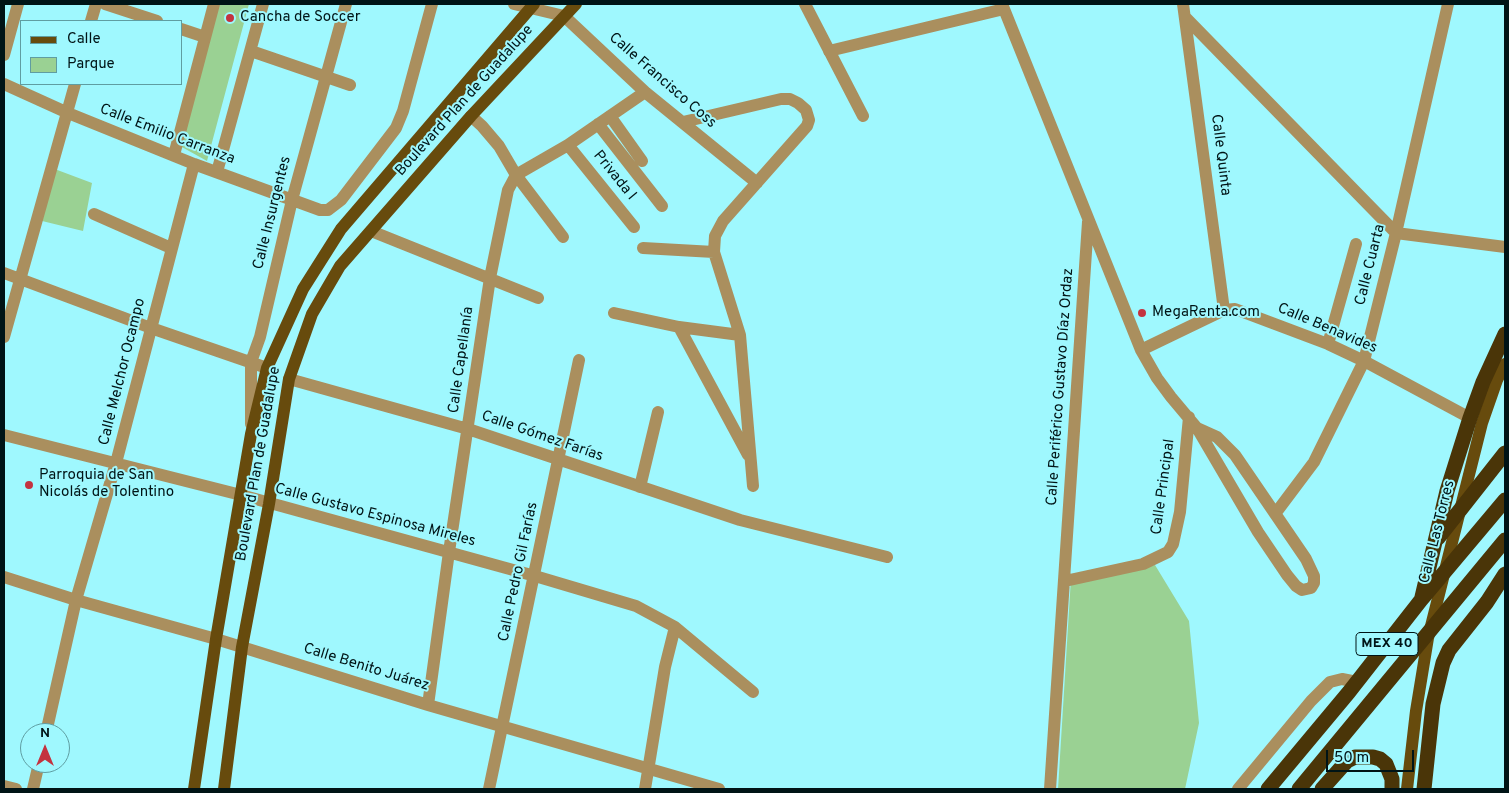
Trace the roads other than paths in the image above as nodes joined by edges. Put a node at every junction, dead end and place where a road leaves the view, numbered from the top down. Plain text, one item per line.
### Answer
1 (18, 4) edge
2 (96, 4) edge
3 (105, 4) edge
4 (214, 4) edge
5 (264, 4) edge
6 (346, 4) edge
7 (432, 4) edge
8 (514, 4) edge
9 (576, 4) edge
10 (805, 4) edge
11 (1184, 4) edge
12 (1448, 4) edge
13 (532, 6) edge
14 (1003, 6) edge
15 (564, 16) junction
16 (1186, 18) junction
17 (91, 20) edge
18 (154, 20) edge
19 (182, 29) edge
20 (205, 37) junction
21 (252, 51) junction
22 (829, 51) junction
23 (4, 55) edge
24 (325, 77) junction
25 (4, 84) edge
26 (75, 85) edge
27 (350, 85) dead end
28 (645, 92) junction
29 (68, 113) junction
30 (471, 116) junction
31 (610, 116) junction
32 (863, 116) dead end
33 (683, 122) junction
34 (598, 124) junction
35 (568, 145) junction
36 (174, 155) junction
37 (642, 161) dead end
38 (194, 164) junction
39 (217, 172) junction
40 (516, 175) junction
41 (757, 183) junction
42 (292, 200) junction
43 (662, 206) dead end
44 (94, 214) dead end
45 (1088, 217) junction
46 (634, 228) dead end
47 (371, 231) junction
48 (1396, 233) junction
49 (563, 237) dead end
50 (1356, 244) dead end
51 (1505, 247) edge
52 (171, 248) junction
53 (643, 248) dead end
54 (714, 252) junction
55 (4, 273) edge
56 (490, 278) junction
57 (21, 280) junction
58 (538, 298) dead end
59 (1224, 310) junction
60 (614, 313) dead end
61 (680, 327) junction
62 (151, 328) junction
63 (1505, 334) edge
64 (740, 335) junction
65 (4, 337) edge
66 (1328, 344) junction
67 (1141, 350) junction
68 (579, 360) dead end
69 (1364, 361) junction
70 (252, 362) junction
71 (1505, 364) edge
72 (268, 368) junction
73 (289, 379) junction
74 (658, 412) dead end
75 (1189, 417) junction
76 (1476, 420) junction
77 (1198, 428) junction
78 (468, 429) junction
79 (251, 434) junction
80 (4, 435) edge
81 (1505, 453) edge
82 (558, 460) junction
83 (750, 460) junction
84 (116, 462) junction
85 (752, 486) dead end
86 (640, 487) junction
87 (241, 495) junction
88 (1505, 500) edge
89 (269, 504) junction
90 (1275, 514) junction
91 (1505, 540) edge
92 (1435, 543) junction
93 (448, 552) junction
94 (887, 557) dead end
95 (1505, 574) edge
96 (535, 576) junction
97 (4, 577) edge
98 (1065, 581) junction
99 (76, 600) junction
100 (1422, 600) junction
101 (675, 627) junction
102 (216, 639) junction
103 (242, 647) junction
104 (1357, 682) junction
105 (753, 692) dead end
106 (428, 705) junction
107 (48, 723) edge
108 (504, 726) junction
109 (648, 768) junction
110 (37, 773) edge
111 (4, 786) edge
112 (16, 789) edge
113 (33, 789) edge
114 (194, 789) edge
115 (224, 789) edge
116 (490, 789) edge
117 (645, 789) edge
118 (719, 789) edge
119 (1050, 789) edge
120 (1238, 789) edge
121 (1268, 789) edge
122 (1299, 789) edge
123 (1322, 789) edge
124 (1392, 789) edge
125 (1407, 789) edge
126 (1424, 789) edge

1 - 23 street
2 - 17 street
3 - 18 street
4 - 20 street
5 - 21 street
6 - 24 street, Calle Insurgentes
7 - 42 street, Calle Emilio Carranza
8 - 13 street, Calle Francisco Coss
9 - 15 main road, Boulevard Plan de Guadalupe
10 - 22 street
11 - 16 street, Calle Quinta
12 - 48 street, Calle Cuarta
13 - 15 street, Calle Francisco Coss
13 - 72 main road, Boulevard Plan de Guadalupe
14 - 22 street
14 - 45 street, Calle Periférico Gustavo Díaz Ordaz
15 - 28 street, Calle Francisco Coss
15 - 30 main road, Boulevard Plan de Guadalupe
16 - 48 street
16 - 59 street, Calle Quinta
19 - 20 street
20 - 36 street
21 - 24 street
21 - 39 street
22 - 32 street
24 - 27 street
24 - 42 street, Calle Insurgentes
25 - 29 street, Calle Emilio Carranza
26 - 29 street
28 - 31 street
28 - 33 street, Calle Francisco Coss
29 - 36 street, Calle Emilio Carranza
29 - 57 street
30 - 40 street
30 - 47 main road, Boulevard Plan de Guadalupe
31 - 34 street
31 - 37 street
33 - 41 street, Calle Francisco Coss
33 - 41 street
34 - 35 street
34 - 43 street
35 - 40 street
35 - 46 street, Privada I
36 - 38 street, Calle Emilio Carranza
38 - 39 street, Calle Emilio Carranza
38 - 52 street, Calle Melchor Ocampo
39 - 42 street, Calle Emilio Carranza
40 - 49 street
40 - 56 street, Calle Capellanía
41 - 54 street
42 - 70 street, Calle Insurgentes
44 - 52 street
45 - 67 street, Calle Principal
45 - 98 street, Calle Periférico Gustavo Díaz Ordaz
47 - 56 street
47 - 73 main road, Boulevard Plan de Guadalupe
48 - 51 street
48 - 69 street, Calle Cuarta
50 - 66 street
52 - 62 street, Calle Melchor Ocampo
53 - 54 street
54 - 64 street
55 - 57 street
56 - 58 street
56 - 78 street, Calle Capellanía
57 - 62 street
57 - 65 street
59 - 66 street, Calle Benavides
59 - 67 street
60 - 61 street
61 - 64 street
61 - 83 street
62 - 70 street
62 - 84 street, Calle Melchor Ocampo
63 - 76 highway
64 - 83 street
66 - 69 street, Calle Benavides
67 - 75 street, Calle Principal
68 - 82 street, Calle Pedro Gil Farías
69 - 76 street, Calle Benavides
69 - 90 street, Calle Cuarta
70 - 72 street
70 - 79 street, Calle Insurgentes
71 - 76 main road, Calle Las Torres
72 - 79 main road, Boulevard Plan de Guadalupe
73 - 78 street, Calle Gómez Farías
73 - 89 main road, Boulevard Plan de Guadalupe
74 - 86 street
75 - 77 street, Calle Principal
75 - 98 street, Calle Principal
76 - 92 highway
76 - 125 main road, Calle Las Torres
77 - 90 street, Calle Principal
77 - 90 street, Calle Principal
78 - 82 street, Calle Gómez Farías
78 - 93 street, Calle Capellanía
79 - 87 main road, Boulevard Plan de Guadalupe
80 - 84 street, Calle Gustavo Espinosa Mireles
81 - 92 highway
82 - 86 street, Calle Gómez Farías
82 - 96 street, Calle Pedro Gil Farías
83 - 85 street
84 - 87 street, Calle Gustavo Espinosa Mireles
84 - 99 street, Calle Melchor Ocampo
86 - 94 street, Calle Gómez Farías
87 - 89 street, Calle Gustavo Espinosa Mireles
87 - 102 main road, Boulevard Plan de Guadalupe
88 - 100 highway, MEX 40
89 - 93 street, Calle Gustavo Espinosa Mireles
89 - 103 main road, Boulevard Plan de Guadalupe
91 - 122 highway, MEX 40
92 - 100 highway
93 - 96 street, Calle Gustavo Espinosa Mireles
93 - 106 street, Calle Capellanía
95 - 126 highway
96 - 101 street, Calle Gustavo Espinosa Mireles
96 - 108 street, Calle Pedro Gil Farías
97 - 99 street, Calle Benito Juárez
98 - 119 street, Calle Periférico Gustavo Díaz Ordaz
99 - 102 street, Calle Benito Juárez
99 - 107 street, Calle Melchor Ocampo
100 - 104 highway, MEX 40
101 - 105 street, Calle Gustavo Espinosa Mireles
101 - 109 street
102 - 103 street, Calle Benito Juárez
102 - 114 main road, Boulevard Plan de Guadalupe
103 - 106 street, Calle Benito Juárez
103 - 115 main road, Boulevard Plan de Guadalupe
104 - 120 street
104 - 121 highway, MEX 40
106 - 108 street, Calle Benito Juárez
108 - 109 street, Calle Benito Juárez
108 - 116 street, Calle Pedro Gil Farías
109 - 117 street
109 - 118 street, Calle Benito Juárez
110 - 113 street
111 - 112 street
123 - 124 highway

